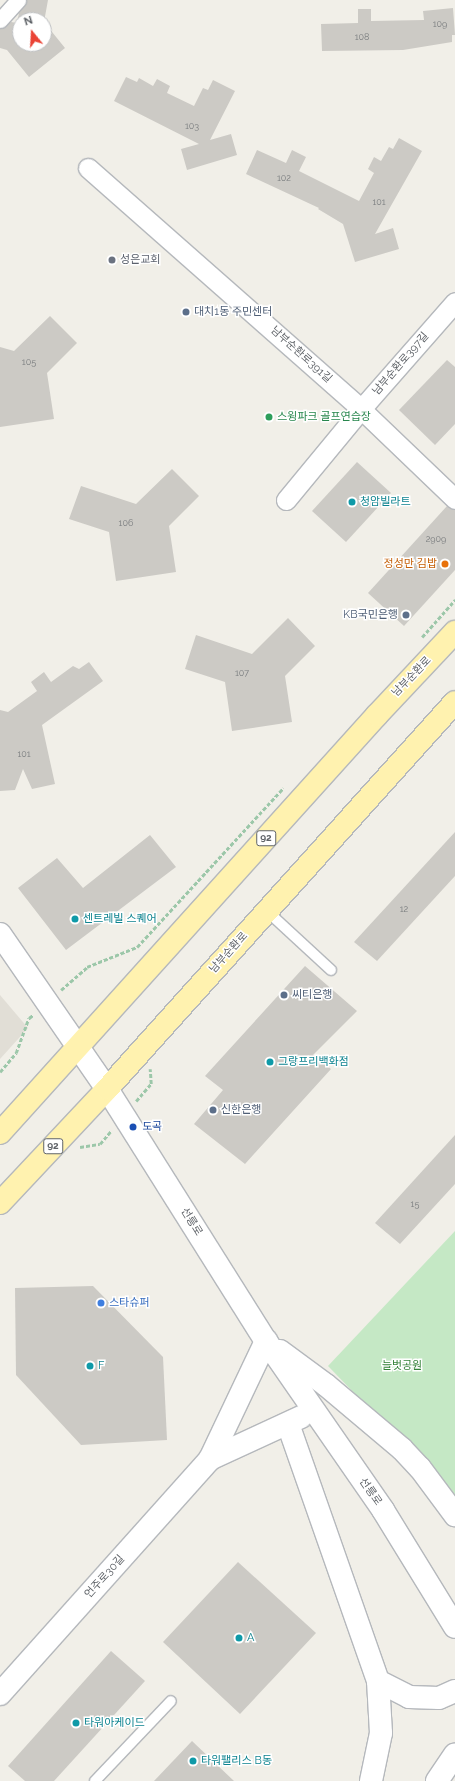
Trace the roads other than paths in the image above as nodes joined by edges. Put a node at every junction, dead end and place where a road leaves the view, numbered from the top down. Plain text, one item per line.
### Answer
1 (18, 0) edge
2 (0, 20) edge
3 (88, 168) dead end
4 (455, 302) edge
5 (361, 409) junction
6 (455, 499) edge
7 (286, 500) dead end
8 (455, 632) edge
9 (455, 702) edge
10 (267, 911) junction
11 (0, 934) edge
12 (330, 970) dead end
13 (79, 1046) junction
14 (107, 1089) junction
15 (0, 1133) edge
16 (0, 1203) edge
17 (266, 1340) junction
18 (314, 1410) junction
19 (288, 1424) junction
20 (210, 1459) junction
21 (420, 1468) junction
22 (455, 1494) edge
23 (455, 1515) edge
24 (455, 1626) edge
25 (378, 1681) junction
26 (455, 1691) edge
27 (0, 1694) edge
28 (171, 1701) dead end
29 (455, 1754) edge
30 (95, 1781) edge
31 (371, 1781) edge
32 (436, 1781) edge

1 - 2 street
3 - 5 street, 남부순환로391길
4 - 5 street, 남부순환로397길
5 - 6 street, 남부순환로391길
5 - 7 street, 남부순환로397길
8 - 13 main road, 남부순환로 / 92
9 - 10 main road, 남부순환로 / 92
10 - 12 lane
10 - 14 main road, 남부순환로 / 92
11 - 13 street, 선릉로
13 - 14 street, 선릉로
13 - 15 main road, 남부순환로 / 92
14 - 16 main road, 남부순환로 / 92
14 - 17 street, 선릉로
17 - 18 street, 선릉로
17 - 20 street
17 - 21 street
18 - 19 street
18 - 24 street, 선릉로
19 - 20 street
19 - 25 street
20 - 27 street, 언주로30길
21 - 22 street
21 - 23 street
25 - 26 street
25 - 31 street
28 - 30 lane
29 - 32 street

